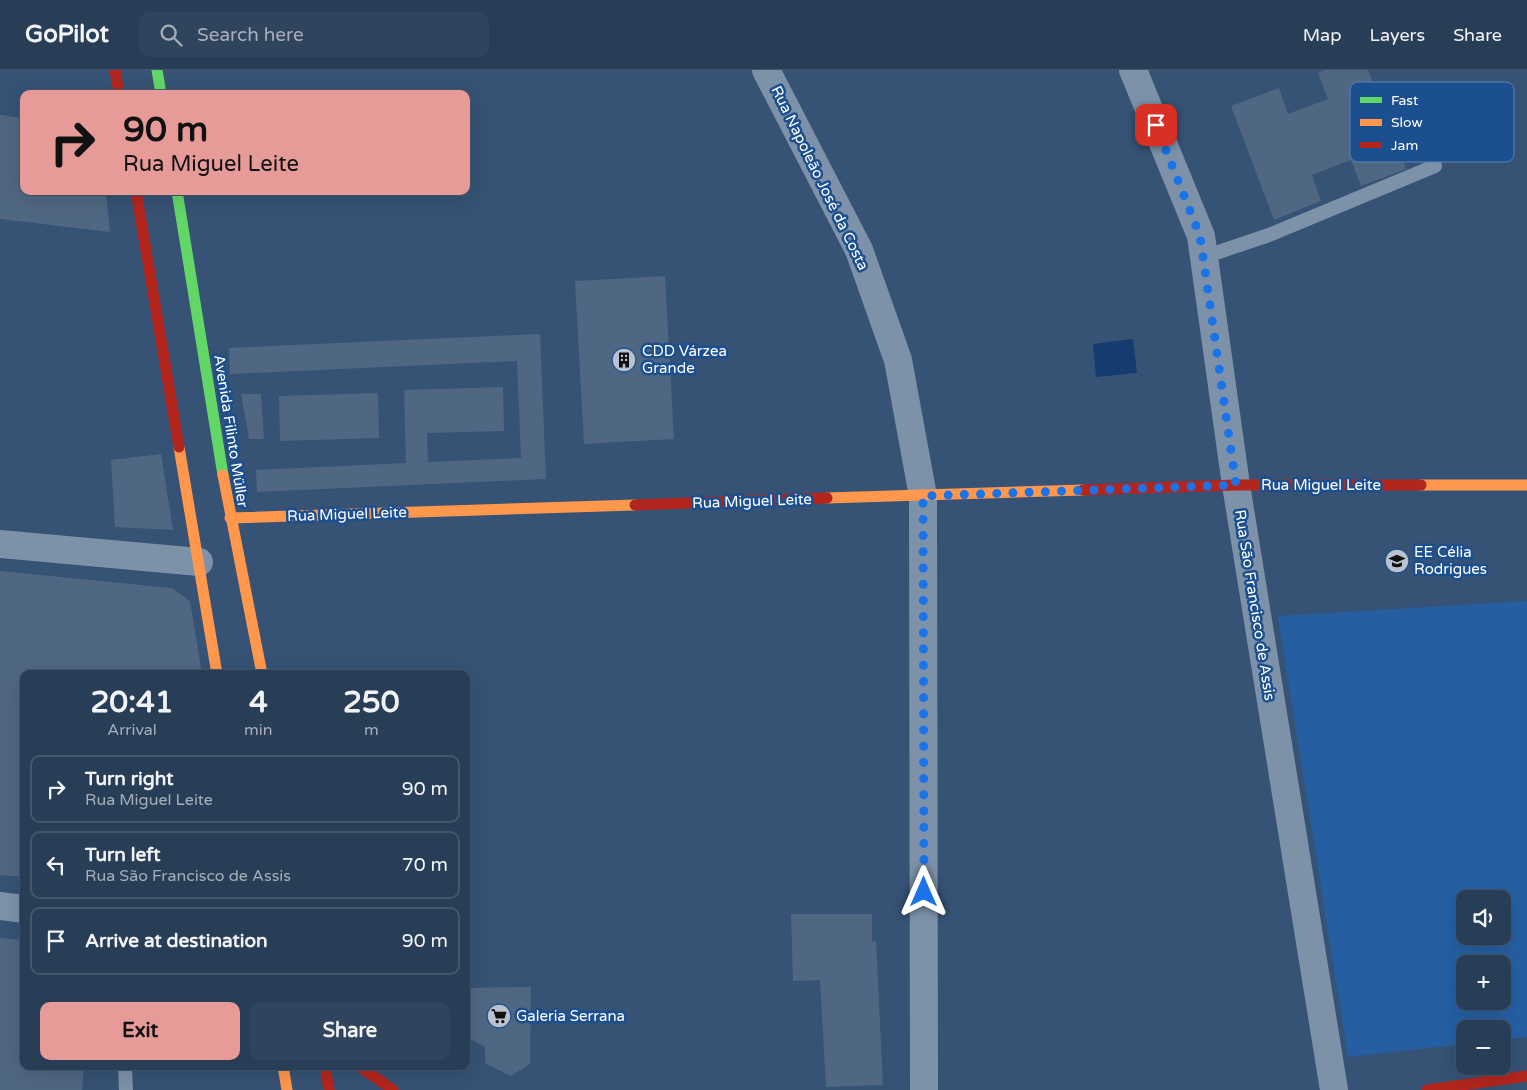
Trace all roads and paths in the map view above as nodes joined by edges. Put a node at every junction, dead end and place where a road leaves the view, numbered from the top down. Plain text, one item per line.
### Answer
1 (115, 70) edge
2 (157, 70) edge
3 (766, 70) edge
4 (1133, 70) edge
5 (118, 90) edge
6 (160, 90) edge
7 (1435, 166) dead end
8 (137, 195) edge
9 (178, 195) edge
10 (1204, 257) junction
11 (1236, 485) junction
12 (1527, 485) edge
13 (923, 496) junction
14 (230, 518) junction
15 (220, 532) dead end
16 (0, 544) edge
17 (204, 555) junction
18 (217, 670) edge
19 (261, 670) edge
20 (0, 906) edge
21 (20, 908) edge
22 (125, 1070) edge
23 (285, 1070) edge
24 (326, 1070) edge
25 (365, 1070) edge
26 (1527, 1076) edge
27 (126, 1090) edge
28 (288, 1090) edge
29 (329, 1090) edge
30 (393, 1090) edge
31 (924, 1090) edge
32 (1334, 1090) edge
33 (1428, 1090) edge

1 - 5 main road
2 - 6 main road
3 - 13 street, Rua Napoleão José da Costa
4 - 10 street, Rua São Francisco de Assis
7 - 10 lane
8 - 17 main road
9 - 14 main road, Avenida Filinto Müller
10 - 11 street, Rua São Francisco de Assis
11 - 12 main road, Rua Miguel Leite
11 - 13 main road, Rua Miguel Leite
11 - 32 street, Rua São Francisco de Assis
13 - 14 main road, Rua Miguel Leite
13 - 31 street, Rua Napoleão José da Costa
14 - 15 main road
14 - 19 main road, Avenida Filinto Müller
16 - 17 street
17 - 18 main road
20 - 21 street
22 - 27 lane
23 - 28 main road
24 - 29 main road
25 - 30 main road
26 - 33 main road

